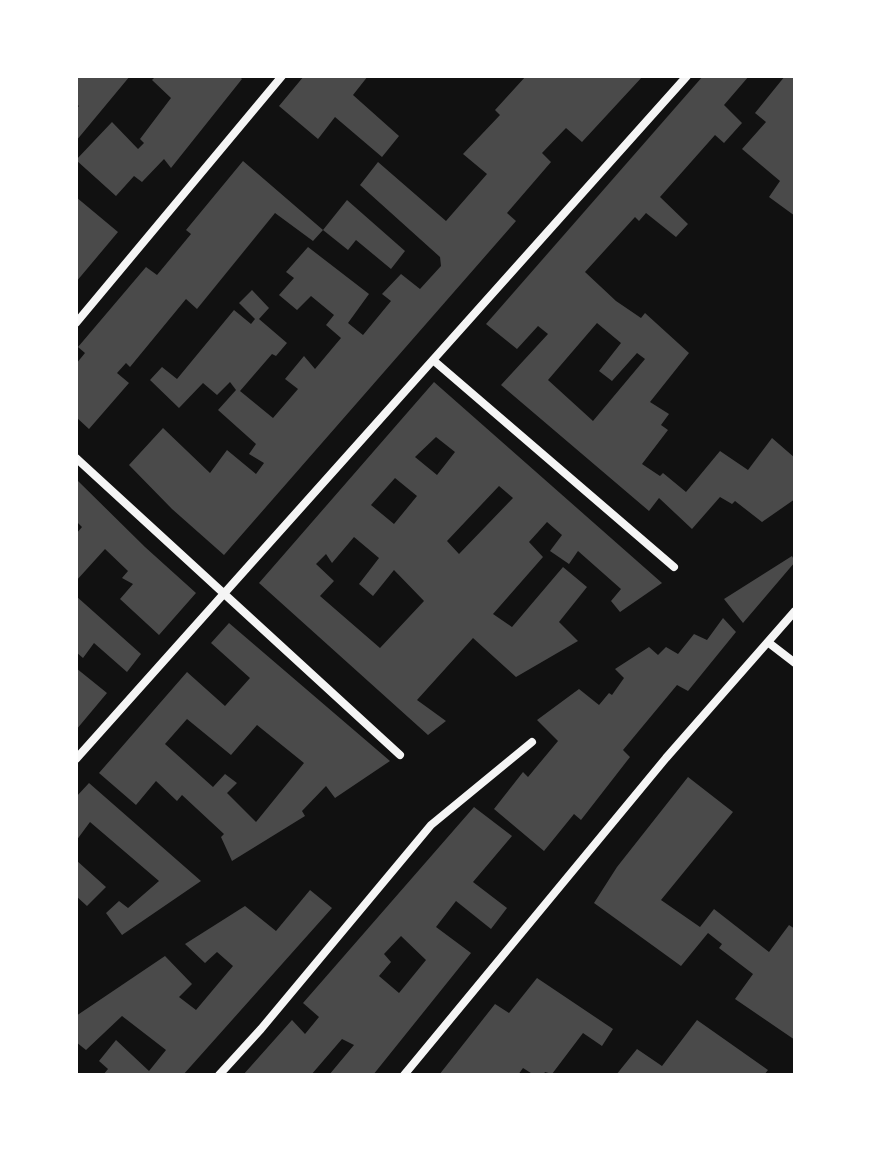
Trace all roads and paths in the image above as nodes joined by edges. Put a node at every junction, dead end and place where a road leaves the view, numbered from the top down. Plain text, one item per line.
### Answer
1 (282, 76) edge
2 (687, 76) edge
3 (76, 323) edge
4 (433, 360) junction
5 (76, 458) edge
6 (674, 567) dead end
7 (226, 594) junction
8 (795, 611) edge
9 (769, 643) junction
10 (795, 663) edge
11 (532, 742) dead end
12 (400, 755) dead end
13 (76, 759) edge
14 (219, 1075) edge
15 (404, 1075) edge

1 - 3 street
2 - 4 street
4 - 6 street
4 - 7 street
5 - 7 street
7 - 12 street
7 - 13 street
8 - 9 street
9 - 10 street
9 - 15 street
11 - 14 street

